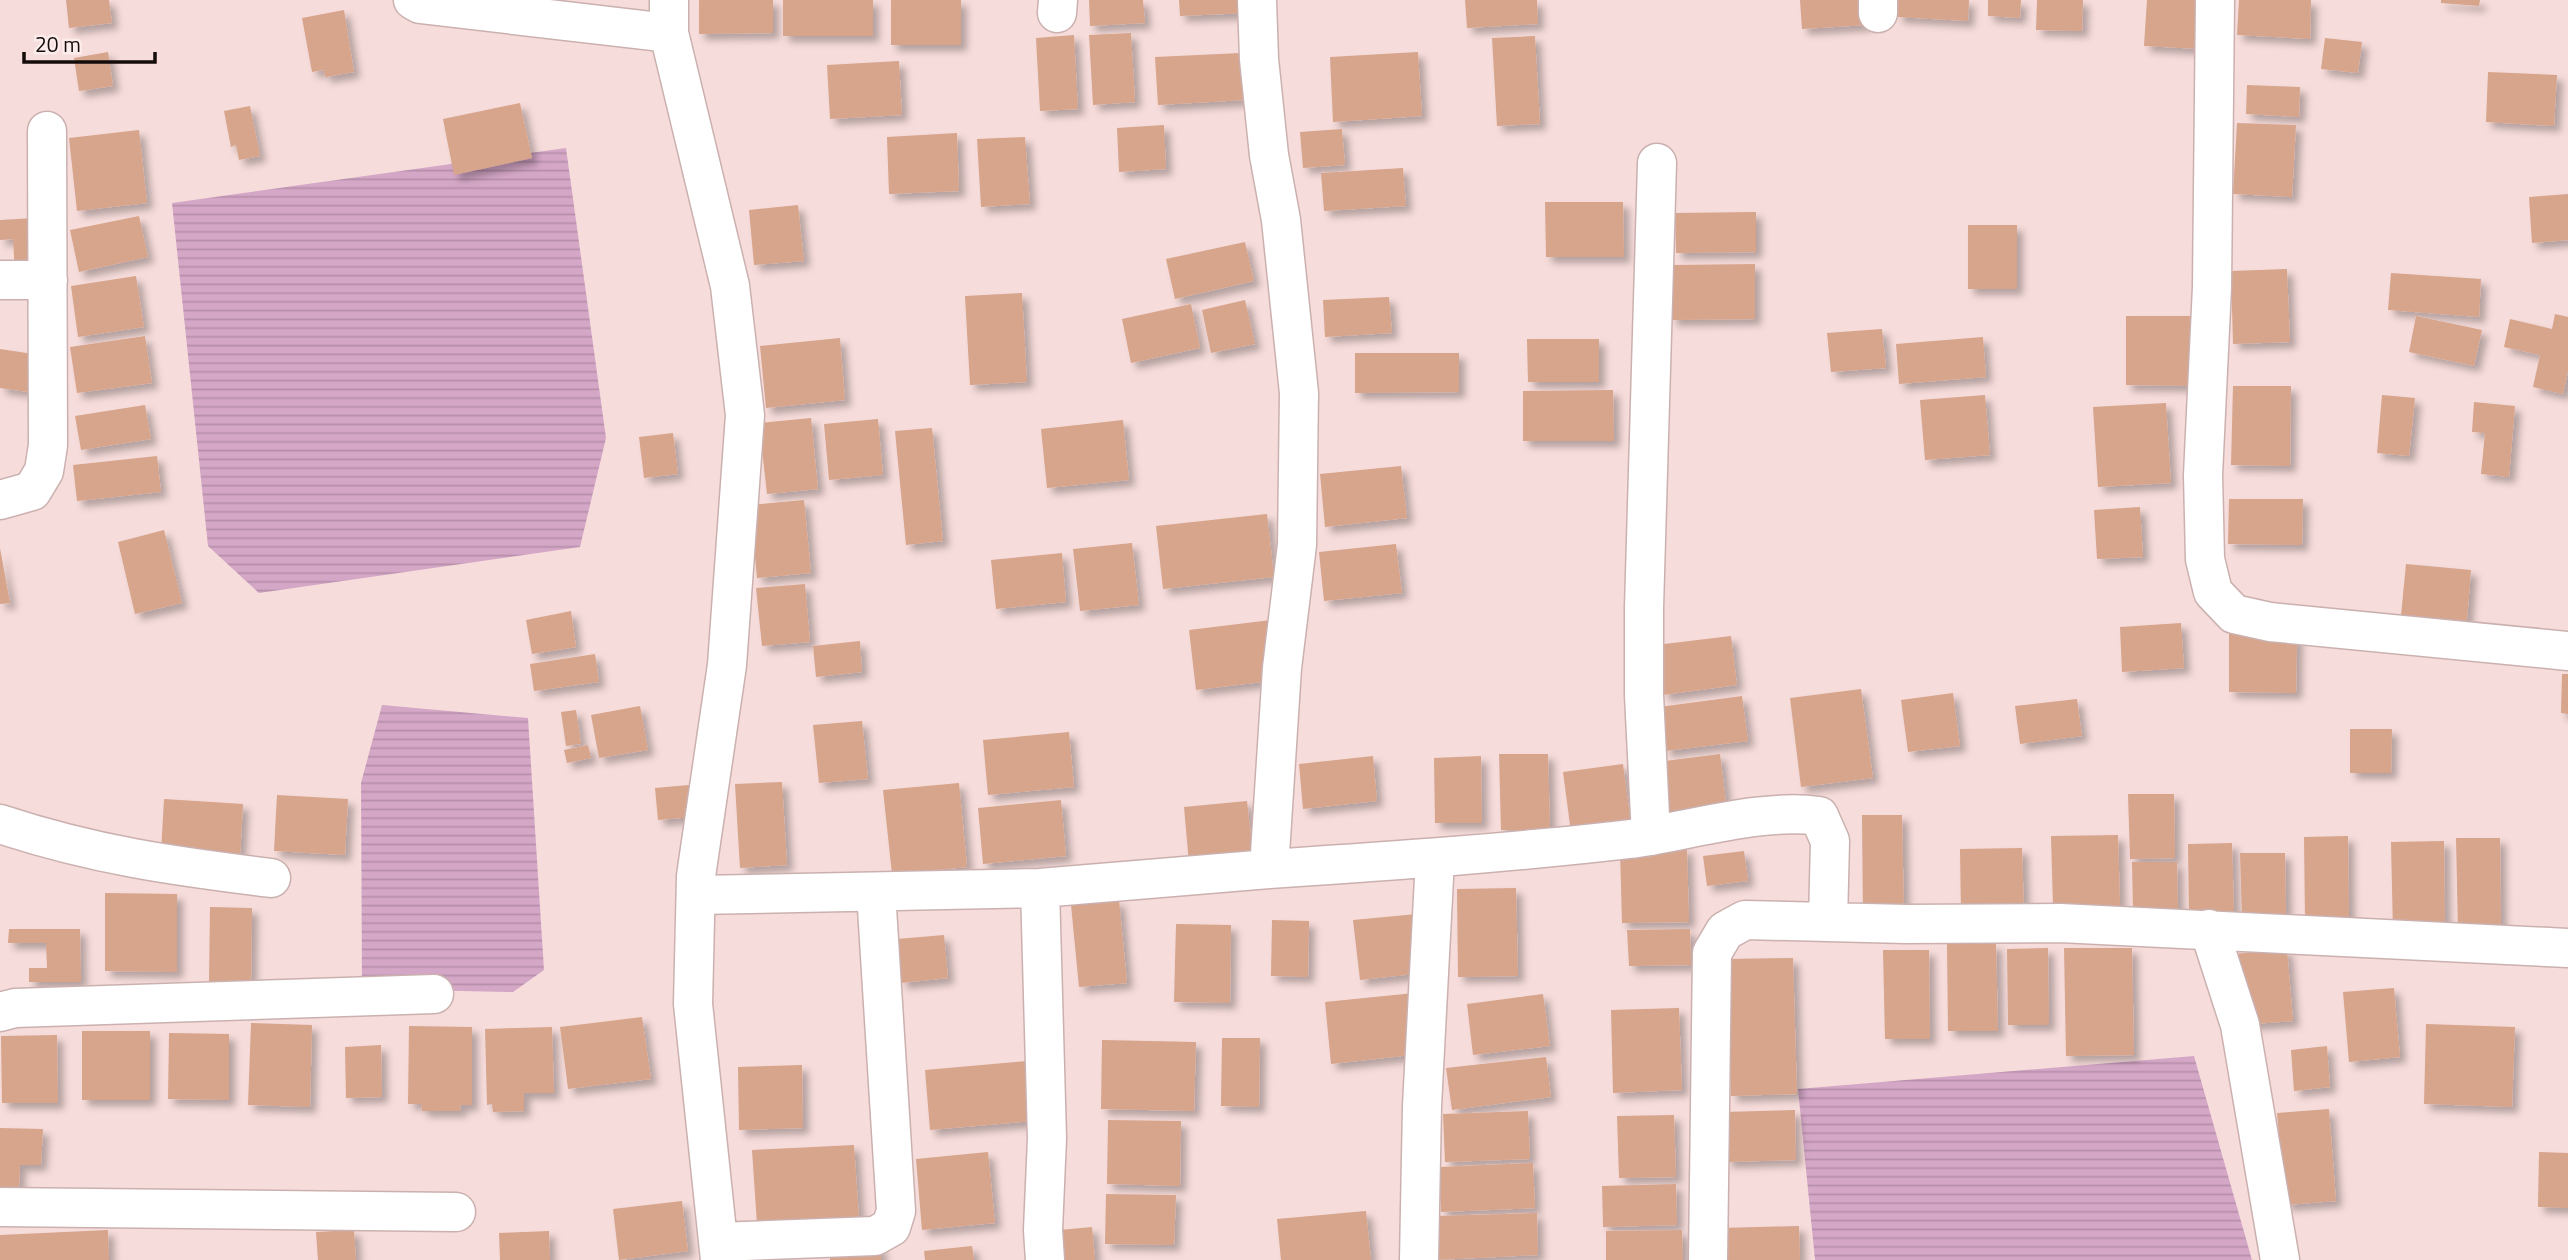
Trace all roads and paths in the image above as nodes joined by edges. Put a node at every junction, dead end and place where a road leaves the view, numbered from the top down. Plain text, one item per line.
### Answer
1 (413, 0) edge
2 (1257, 0) edge
3 (2215, 0) edge
4 (669, 16) edge
5 (47, 131) dead end
6 (1657, 163) dead end
7 (0, 280) edge
8 (48, 280) junction
9 (0, 500) edge
10 (2568, 652) edge
11 (0, 824) edge
12 (1651, 836) junction
13 (1435, 859) junction
14 (1269, 869) junction
15 (271, 878) dead end
16 (1040, 888) junction
17 (876, 892) junction
18 (696, 895) junction
19 (1828, 921) junction
20 (2209, 929) junction
21 (2568, 948) edge
22 (434, 994) dead end
23 (0, 1012) edge
24 (0, 1207) edge
25 (456, 1212) dead end
26 (719, 1251) edge
27 (1045, 1260) edge
28 (1419, 1260) edge
29 (1708, 1260) edge
30 (2280, 1260) edge

1 - 4 street
2 - 14 street
3 - 10 street
4 - 18 street
5 - 8 street
6 - 12 street
7 - 8 street
8 - 9 street
11 - 15 street
12 - 13 street
12 - 19 street
13 - 14 street
13 - 28 street
14 - 16 street
16 - 17 street
16 - 27 street
17 - 18 street
17 - 26 street
18 - 26 street
19 - 20 street
19 - 29 street
20 - 21 street
20 - 30 street
22 - 23 street
24 - 25 street

